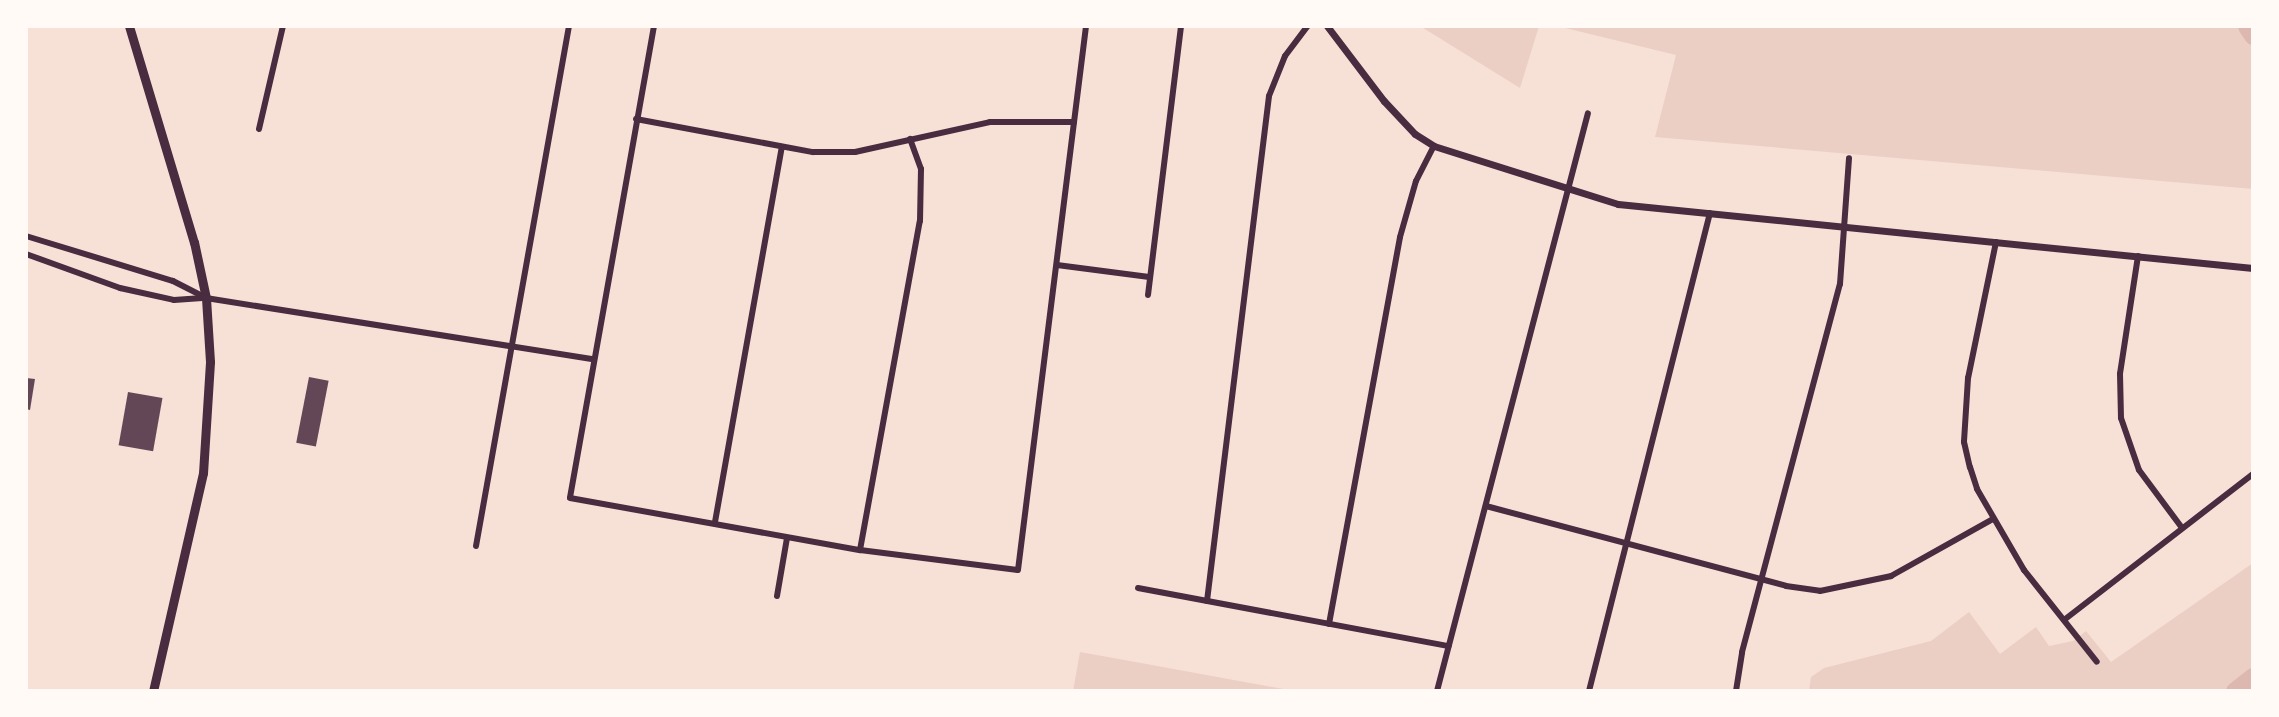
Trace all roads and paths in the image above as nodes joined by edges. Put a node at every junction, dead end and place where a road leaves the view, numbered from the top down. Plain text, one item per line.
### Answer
1 (129, 26) edge
2 (283, 26) edge
3 (569, 26) edge
4 (654, 26) edge
5 (1086, 26) edge
6 (1181, 26) edge
7 (1308, 26) edge
8 (1327, 26) edge
9 (1588, 113) dead end
10 (636, 119) junction
11 (1074, 122) junction
12 (259, 129) dead end
13 (910, 139) junction
14 (1434, 146) junction
15 (782, 147) junction
16 (1849, 158) dead end
17 (1569, 191) junction
18 (1710, 213) junction
19 (1843, 228) junction
20 (26, 236) edge
21 (1996, 242) junction
22 (26, 254) edge
23 (2138, 256) junction
24 (1057, 265) junction
25 (2253, 268) edge
26 (1149, 277) junction
27 (1147, 295) dead end
28 (206, 298) junction
29 (510, 345) junction
30 (593, 359) junction
31 (2253, 474) edge
32 (1486, 506) junction
33 (1993, 519) junction
34 (715, 522) junction
35 (2182, 528) junction
36 (787, 538) junction
37 (1625, 542) junction
38 (476, 546) dead end
39 (860, 550) junction
40 (1763, 580) junction
41 (1138, 588) dead end
42 (777, 596) dead end
43 (1207, 601) junction
44 (2064, 620) junction
45 (1329, 624) junction
46 (1449, 646) junction
47 (2097, 662) dead end
48 (153, 691) edge
49 (1437, 691) edge
50 (1589, 691) edge
51 (1736, 691) edge

1 - 28 main road
2 - 12 street
3 - 29 street
4 - 10 street
5 - 11 street
6 - 26 street
7 - 43 street
8 - 14 street
9 - 17 street
10 - 15 street
10 - 30 street
11 - 13 street
11 - 24 street
13 - 15 street
13 - 39 street
14 - 17 street
14 - 45 street
15 - 34 street
16 - 19 street
17 - 18 street
17 - 32 street
18 - 19 street
18 - 37 street
19 - 21 street
19 - 40 street
20 - 28 street
21 - 23 street
21 - 33 street
22 - 28 street
23 - 25 street
23 - 35 street
24 - 26 street
24 - 39 street
26 - 27 street
28 - 29 street
28 - 48 main road
29 - 30 street
29 - 38 street
30 - 34 street
31 - 35 street
32 - 37 street
32 - 46 street
33 - 40 street
33 - 44 street
34 - 36 street
35 - 44 street
36 - 39 street
36 - 42 street
37 - 40 street
37 - 50 street
40 - 51 street
41 - 43 street
43 - 45 street
44 - 47 street
45 - 46 street
46 - 49 street

